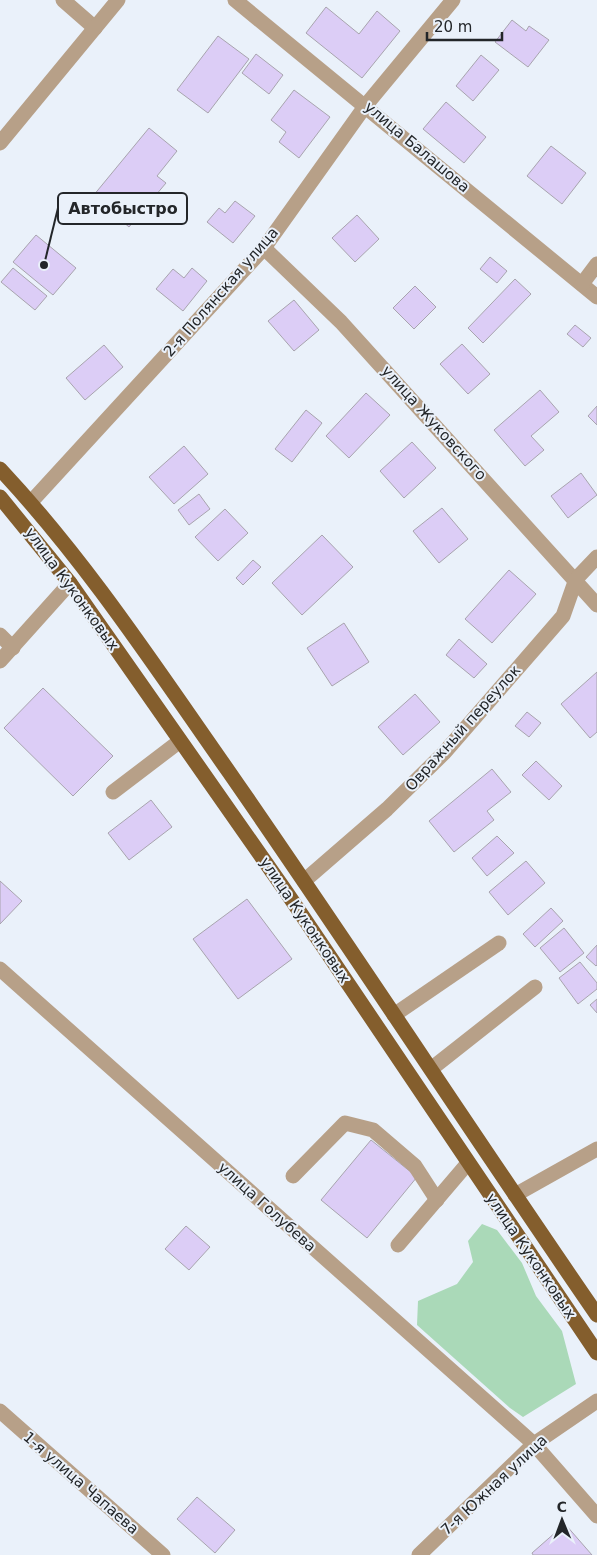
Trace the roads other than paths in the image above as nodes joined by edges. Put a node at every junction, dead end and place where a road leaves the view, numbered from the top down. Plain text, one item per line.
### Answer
1 (63, 0) edge
2 (118, 0) edge
3 (235, 0) edge
4 (452, 0) edge
5 (95, 28) junction
6 (366, 106) junction
7 (0, 142) edge
8 (264, 248) junction
9 (597, 264) edge
10 (582, 284) junction
11 (597, 297) edge
12 (0, 469) edge
13 (0, 496) edge
14 (31, 502) junction
15 (597, 557) edge
16 (576, 579) junction
17 (70, 583) junction
18 (597, 605) edge
19 (0, 635) edge
20 (14, 648) junction
21 (0, 661) edge
22 (180, 741) junction
23 (113, 792) dead end
24 (304, 881) junction
25 (499, 943) dead end
26 (0, 969) edge
27 (535, 987) dead end
28 (394, 1015) junction
29 (431, 1069) junction
30 (597, 1149) edge
31 (468, 1163) junction
32 (293, 1176) dead end
33 (514, 1195) junction
34 (437, 1200) junction
35 (398, 1245) dead end
36 (597, 1316) edge
37 (597, 1353) edge
38 (597, 1401) edge
39 (0, 1411) edge
40 (534, 1444) junction
41 (597, 1516) edge
42 (163, 1555) edge
43 (419, 1555) edge

1 - 5 street
2 - 5 street
3 - 6 street, улица Балашова
4 - 6 street, 2-я Полянская улица
5 - 7 street
6 - 8 street, 2-я Полянская улица
6 - 10 street, улица Балашова
8 - 14 street, 2-я Полянская улица
8 - 16 street, улица Жуковского
9 - 10 street
10 - 11 street, улица Балашова
12 - 14 main road, улица Куконковых
13 - 17 main road, улица Куконковых
14 - 24 main road, улица Куконковых
15 - 16 street, Овражный переулок
16 - 18 street, улица Жуковского
16 - 24 street, Овражный переулок
17 - 20 street
17 - 22 main road, улица Куконковых
19 - 20 street
20 - 21 street
22 - 23 street
22 - 31 main road, улица Куконковых
24 - 28 main road, улица Куконковых
25 - 28 street
26 - 40 street, улица Голубева
27 - 29 street
28 - 29 main road, улица Куконковых
29 - 33 main road, улица Куконковых
30 - 33 street
31 - 34 street
31 - 37 main road, улица Куконковых
32 - 34 street
33 - 36 main road, улица Куконковых
34 - 35 street
38 - 40 street, 7-я Южная улица
39 - 42 street, 1-я улица Чапаева
40 - 41 street, улица Голубева
40 - 43 street, 7-я Южная улица

